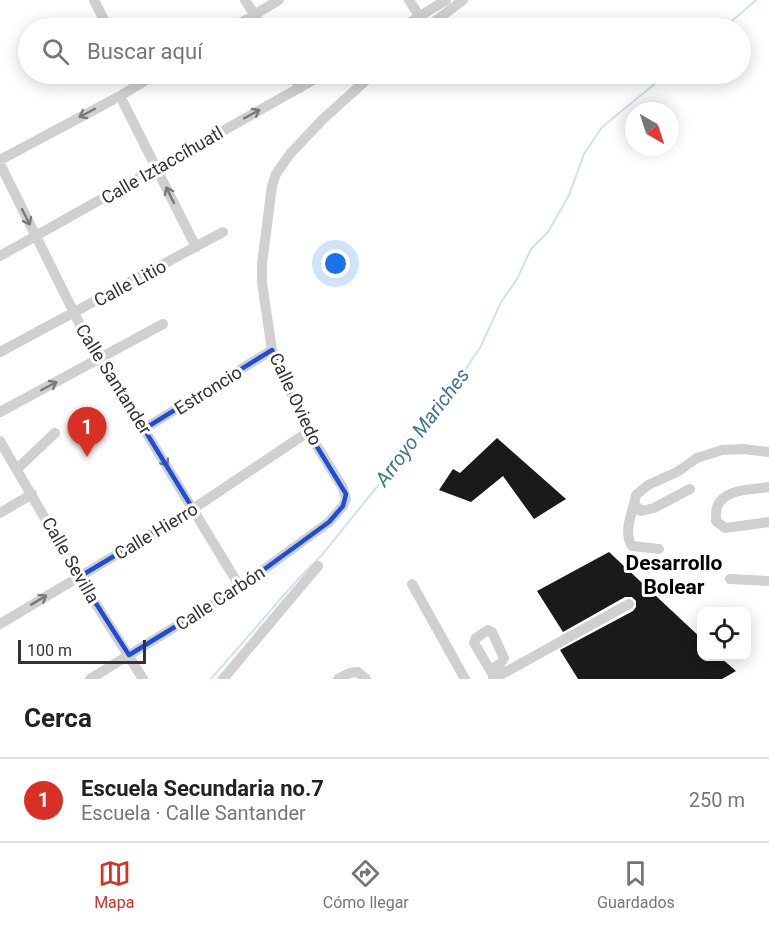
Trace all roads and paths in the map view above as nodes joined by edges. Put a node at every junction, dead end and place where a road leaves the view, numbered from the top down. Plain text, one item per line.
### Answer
1 (94, 0) edge
2 (245, 0) edge
3 (279, 0) edge
4 (409, 0) edge
5 (446, 0) edge
6 (463, 0) edge
7 (255, 15) junction
8 (420, 17) joint
9 (103, 18) edge
10 (250, 18) edge
11 (257, 18) edge
12 (439, 18) edge
13 (298, 84) edge
14 (306, 84) edge
15 (362, 84) edge
16 (137, 85) edge
17 (300, 87) junction
18 (120, 96) junction
19 (0, 162) edge
20 (157, 168) junction
21 (223, 232) dead end
22 (36, 237) junction
23 (196, 247) junction
24 (0, 256) edge
25 (74, 314) junction
26 (163, 324) dead end
27 (272, 350) junction
28 (0, 352) edge
29 (98, 360) junction
30 (0, 412) edge
31 (144, 429) junction
32 (308, 432) junction
33 (55, 433) dead end
34 (0, 441) edge
35 (769, 452) edge
36 (17, 469) junction
37 (769, 487) edge
38 (690, 489) dead end
39 (32, 494) junction
40 (634, 504) junction
41 (343, 506) joint
42 (193, 509) junction
43 (0, 513) edge
44 (769, 522) edge
45 (659, 549) dead end
46 (318, 566) dead end
47 (79, 576) junction
48 (730, 579) dead end
49 (769, 580) edge
50 (412, 584) dead end
51 (240, 587) junction
52 (629, 604) dead end
53 (0, 624) edge
54 (129, 655) junction
55 (493, 676) edge
56 (90, 679) edge
57 (143, 679) edge
58 (223, 679) edge
59 (338, 679) edge
60 (366, 679) edge
61 (465, 679) edge

1 - 9 street
2 - 7 street
3 - 7 street
4 - 8 street
5 - 8 street
6 - 12 street
7 - 10 street
7 - 11 street
13 - 17 street
14 - 17 street, Calle Iztaccíhuatl
15 - 27 street, Calle Oviedo
16 - 18 street
20 -> 17 street, Calle Iztaccíhuatl
18 -> 19 street
18 - 20 street
19 -> 22 street, Calle Santander
20 - 22 street, Calle Iztaccíhuatl
23 -> 20 street
21 - 23 street, Calle Litio
22 - 24 street, Calle Iztaccíhuatl
22 - 25 street, Calle Santander
23 - 25 street, Calle Litio
25 - 28 street, Calle Litio
25 - 29 street, Calle Santander
26 - 29 street
27 - 31 street, Estroncio
27 - 32 street, Calle Oviedo
30 -> 29 street
29 - 31 street, Calle Santander
31 -> 42 street, Calle Santander
32 - 41 street, Calle Oviedo
32 - 42 street, Calle Hierro
33 - 36 street
34 - 36 street, Calle Sevilla
35 - 40 street
36 - 39 street, Calle Sevilla
37 - 44 street
38 - 40 street
39 - 43 street
39 - 47 street, Calle Sevilla
40 - 45 street
41 - 51 street, Calle Carbón
42 - 47 street, Calle Hierro
42 - 51 street, Calle Santander
46 - 58 street
53 -> 47 street, Calle Hierro
47 - 54 street, Calle Sevilla
48 - 49 street
50 - 61 street
51 - 54 street, Calle Carbón
52 - 55 street
54 - 56 street, Calle Carbón
54 - 57 street, Calle Sevilla
59 - 60 street

